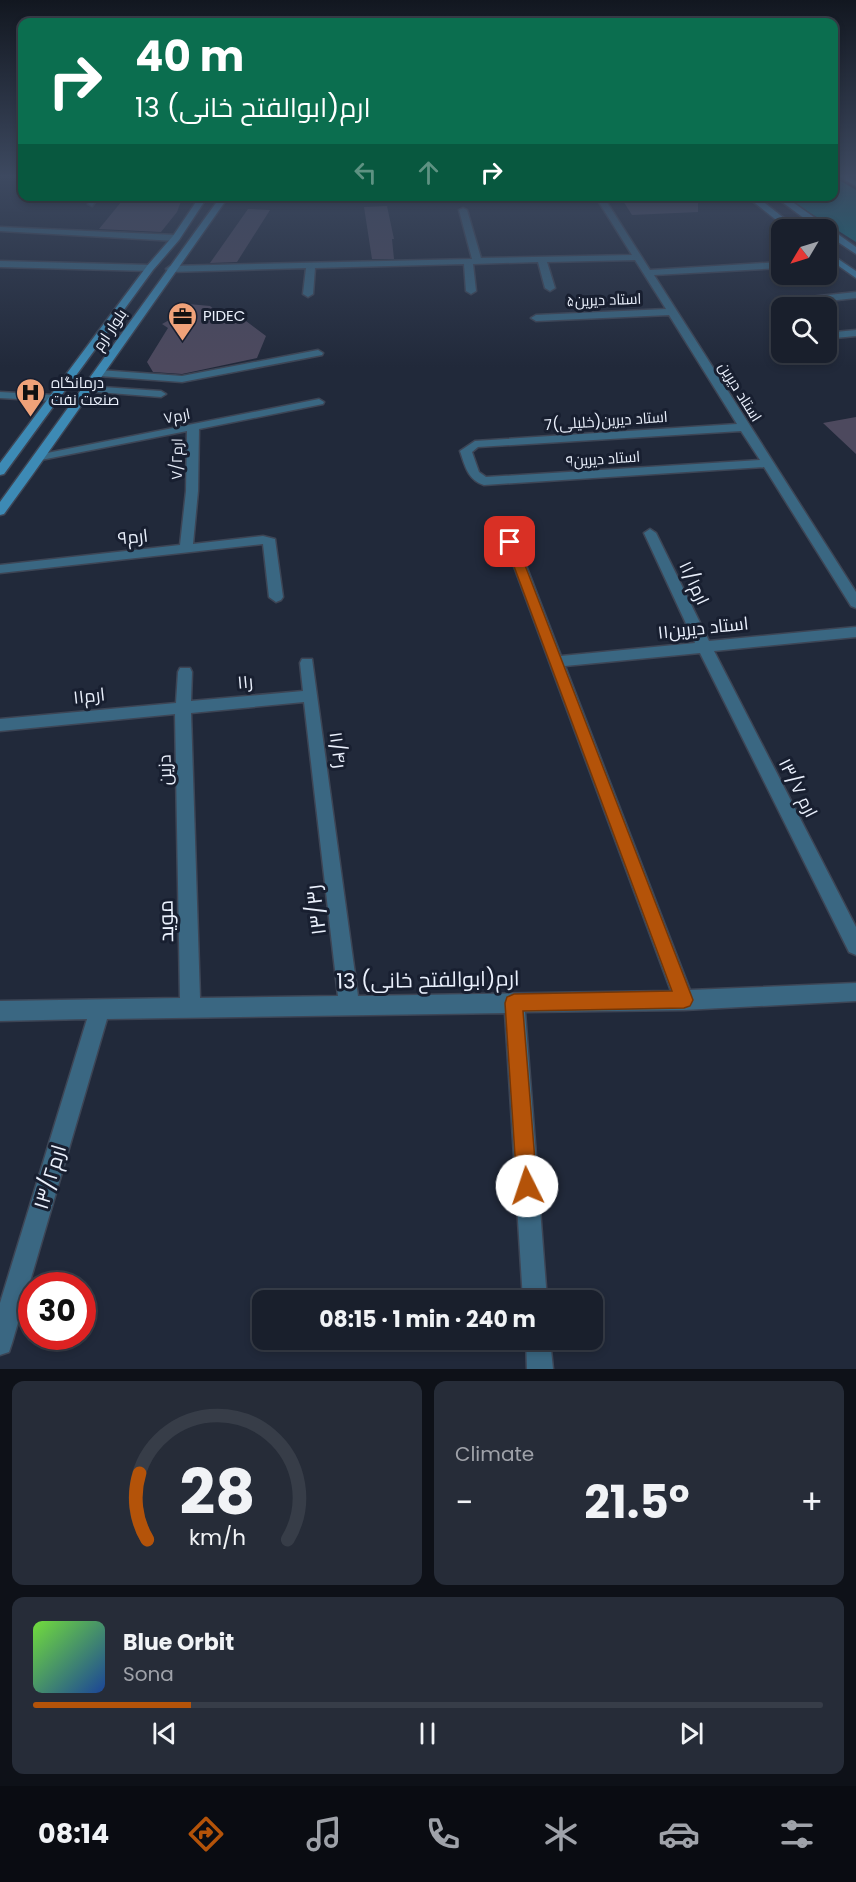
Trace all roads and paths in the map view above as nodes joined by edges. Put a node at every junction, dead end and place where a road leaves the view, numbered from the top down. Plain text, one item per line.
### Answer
1 (175, 239) edge
2 (193, 239) edge
3 (469, 239) edge
4 (626, 239) edge
5 (839, 239) edge
6 (856, 249) edge
7 (638, 257) junction
8 (542, 260) junction
9 (473, 261) junction
10 (838, 262) edge
11 (0, 264) edge
12 (311, 265) junction
13 (771, 266) edge
14 (150, 268) junction
15 (170, 269) junction
16 (648, 273) junction
17 (856, 275) edge
18 (550, 288) dead end
19 (471, 291) dead end
20 (308, 294) dead end
21 (856, 295) edge
22 (837, 297) edge
23 (673, 312) junction
24 (536, 318) dead end
25 (856, 333) edge
26 (837, 335) edge
27 (318, 353) dead end
28 (99, 373) junction
29 (88, 388) junction
30 (161, 394) dead end
31 (0, 395) edge
32 (55, 398) junction
33 (319, 402) dead end
34 (745, 427) junction
35 (193, 428) junction
36 (469, 446) joint
37 (40, 457) junction
38 (768, 463) junction
39 (0, 471) edge
40 (0, 511) edge
41 (650, 533) dead end
42 (510, 542) dead end
43 (186, 550) junction
44 (0, 569) edge
45 (276, 597) dead end
46 (856, 603) edge
47 (856, 632) edge
48 (705, 648) junction
49 (555, 662) junction
50 (307, 663) dead end
51 (185, 672) dead end
52 (311, 696) junction
53 (183, 706) junction
54 (0, 725) edge
55 (327, 810) joint
56 (186, 832) joint
57 (856, 946) edge
58 (856, 992) edge
59 (684, 1000) junction
60 (514, 1003) junction
61 (349, 1005) junction
62 (190, 1008) junction
63 (100, 1010) junction
64 (0, 1011) edge
65 (534, 1290) edge
66 (0, 1343) edge
67 (539, 1350) edge
68 (540, 1369) edge

1 - 14 main road, بلوار ارم
2 - 15 main road, بلوار ارم
3 - 9 street
4 - 7 street, استاد دیرین
5 - 6 main road
7 - 8 street
7 - 16 street, استاد دیرین
8 - 9 street
8 - 18 street
9 - 12 street
9 - 19 street
10 - 17 main road
11 - 14 street
12 - 15 street
12 - 20 street
13 - 16 street
14 - 32 main road, بلوار ارم
15 - 28 main road, بلوار ارم
16 - 23 street, استاد دیرین
21 - 22 street
23 - 24 street, استاد دیرین۵
23 - 34 street, استاد دیرین
25 - 26 street
27 - 28 street
28 - 29 main road, بلوار ارم
29 - 30 street
29 - 37 main road, بلوار ارم
31 - 32 street
32 - 39 main road, بلوار ارم
33 - 35 street, ارم۷
34 - 36 street, 7استاد دیرین(خلیلی)
34 - 38 street, استاد دیرین
35 - 37 street, ارم۷
35 - 43 street, ۷/۲ارم
36 - 38 street, استاد دیرین۹
37 - 40 main road, بلوار ارم
38 - 46 street, استاد دیرین
41 - 48 street, ۱۱/۱ارم
42 - 49 street
43 - 44 street, ارم۹
43 - 45 street, ارم۹
47 - 48 street, استاد دیرین۱۱
48 - 49 street, استاد دیرین۱۱
48 - 57 street, ۱۳/۷ ارم
49 - 59 street
50 - 52 street, ۱۱/۴ر
51 - 53 street, دزین
52 - 53 street, ۱۱ر
52 - 55 street, ۱۱/۴ر
53 - 54 street, ارم۱۱
53 - 56 street, دزین
55 - 61 street, ۱۳/۳ر
56 - 62 street, موید
58 - 59 street, 13 ارم(ابوالفتح خانی)
59 - 60 street, 13 ارم(ابوالفتح خانی)
60 - 61 street, 13 ارم(ابوالفتح خانی)
60 - 65 street
61 - 62 street, 13 ارم(ابوالفتح خانی)
62 - 63 street, 13 ارم(ابوالفتح خانی)
63 - 64 street, 13 ارم(ابوالفتح خانی)
63 - 66 street, ۱۳/۲ارم
67 - 68 street

